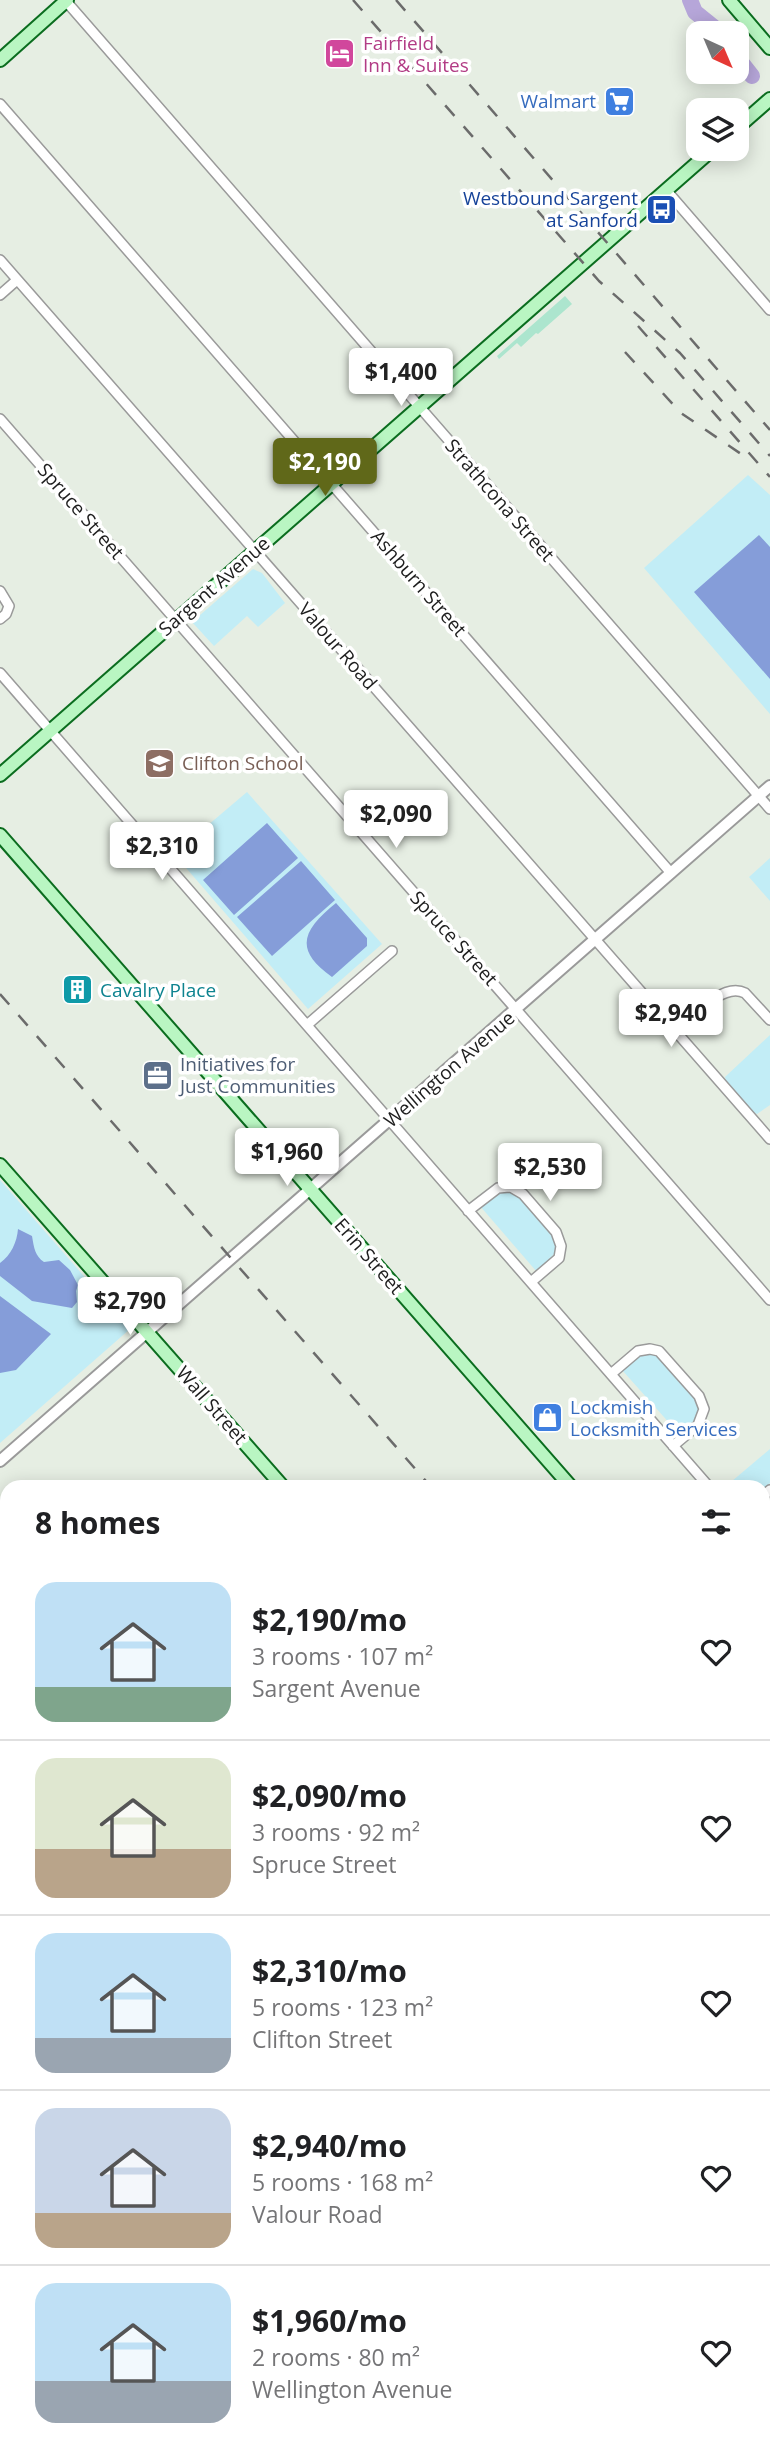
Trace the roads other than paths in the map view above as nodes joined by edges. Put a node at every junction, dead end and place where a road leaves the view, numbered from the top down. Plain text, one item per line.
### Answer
1 (66, 0) edge
2 (729, 0) edge
3 (770, 48) edge
4 (0, 60) edge
5 (770, 99) edge
6 (0, 104) edge
7 (749, 117) edge
8 (699, 161) edge
9 (666, 190) junction
10 (0, 260) edge
11 (17, 280) junction
12 (0, 295) edge
13 (770, 310) edge
14 (419, 405) junction
15 (0, 418) edge
16 (332, 484) junction
17 (254, 551) junction
18 (0, 591) edge
19 (0, 619) edge
20 (176, 620) junction
21 (0, 673) edge
22 (49, 730) junction
23 (0, 775) edge
24 (770, 786) edge
25 (759, 796) junction
26 (770, 809) edge
27 (0, 835) edge
28 (671, 873) junction
29 (596, 939) junction
30 (392, 951) dead end
31 (517, 1009) junction
32 (770, 1020) edge
33 (307, 1025) junction
34 (676, 1032) junction
35 (389, 1121) junction
36 (770, 1139) edge
37 (0, 1165) edge
38 (310, 1189) junction
39 (468, 1211) junction
40 (531, 1282) junction
41 (770, 1300) edge
42 (147, 1331) junction
43 (611, 1374) junction
44 (673, 1446) junction
45 (0, 1461) edge
46 (277, 1480) edge
47 (565, 1480) edge
48 (703, 1480) edge

1 - 4 main road
1 - 14 street, Strathcona Street
2 - 3 main road
5 - 7 main road
6 - 16 street, Ashburn Street
8 - 9 main road, Sargent Avenue
9 - 13 street
9 - 14 main road, Sargent Avenue
10 - 11 street, Valour Road
11 - 12 street
11 - 17 street, Valour Road
14 - 16 main road, Sargent Avenue
14 - 25 street, Strathcona Street
15 - 20 street, Spruce Street
16 - 17 main road, Sargent Avenue
16 - 28 street, Ashburn Street
17 - 20 main road, Sargent Avenue
17 - 29 street, Valour Road
18 - 19 street
20 - 22 main road, Sargent Avenue
20 - 31 street, Spruce Street
21 - 22 street
22 - 23 main road, Sargent Avenue
22 - 33 street
24 - 25 street, Wellington Avenue
25 - 26 street, Strathcona Street
25 - 28 street, Wellington Avenue
27 - 38 main road, Erin Street
28 - 29 street, Wellington Avenue
29 - 31 street, Wellington Avenue
29 - 34 street, Valour Road
30 - 33 street
31 - 35 street, Wellington Avenue
31 - 41 street, Spruce Street
32 - 34 street
33 - 35 street
34 - 36 street, Valour Road
35 - 38 street, Wellington Avenue
35 - 39 street
37 - 42 main road, Wall Street
38 - 42 street, Wellington Avenue
38 - 47 main road, Erin Street
39 - 40 street
39 - 40 street
40 - 43 street
42 - 45 street, Wellington Avenue
42 - 46 main road, Wall Street
43 - 44 street
43 - 44 street
44 - 48 street

